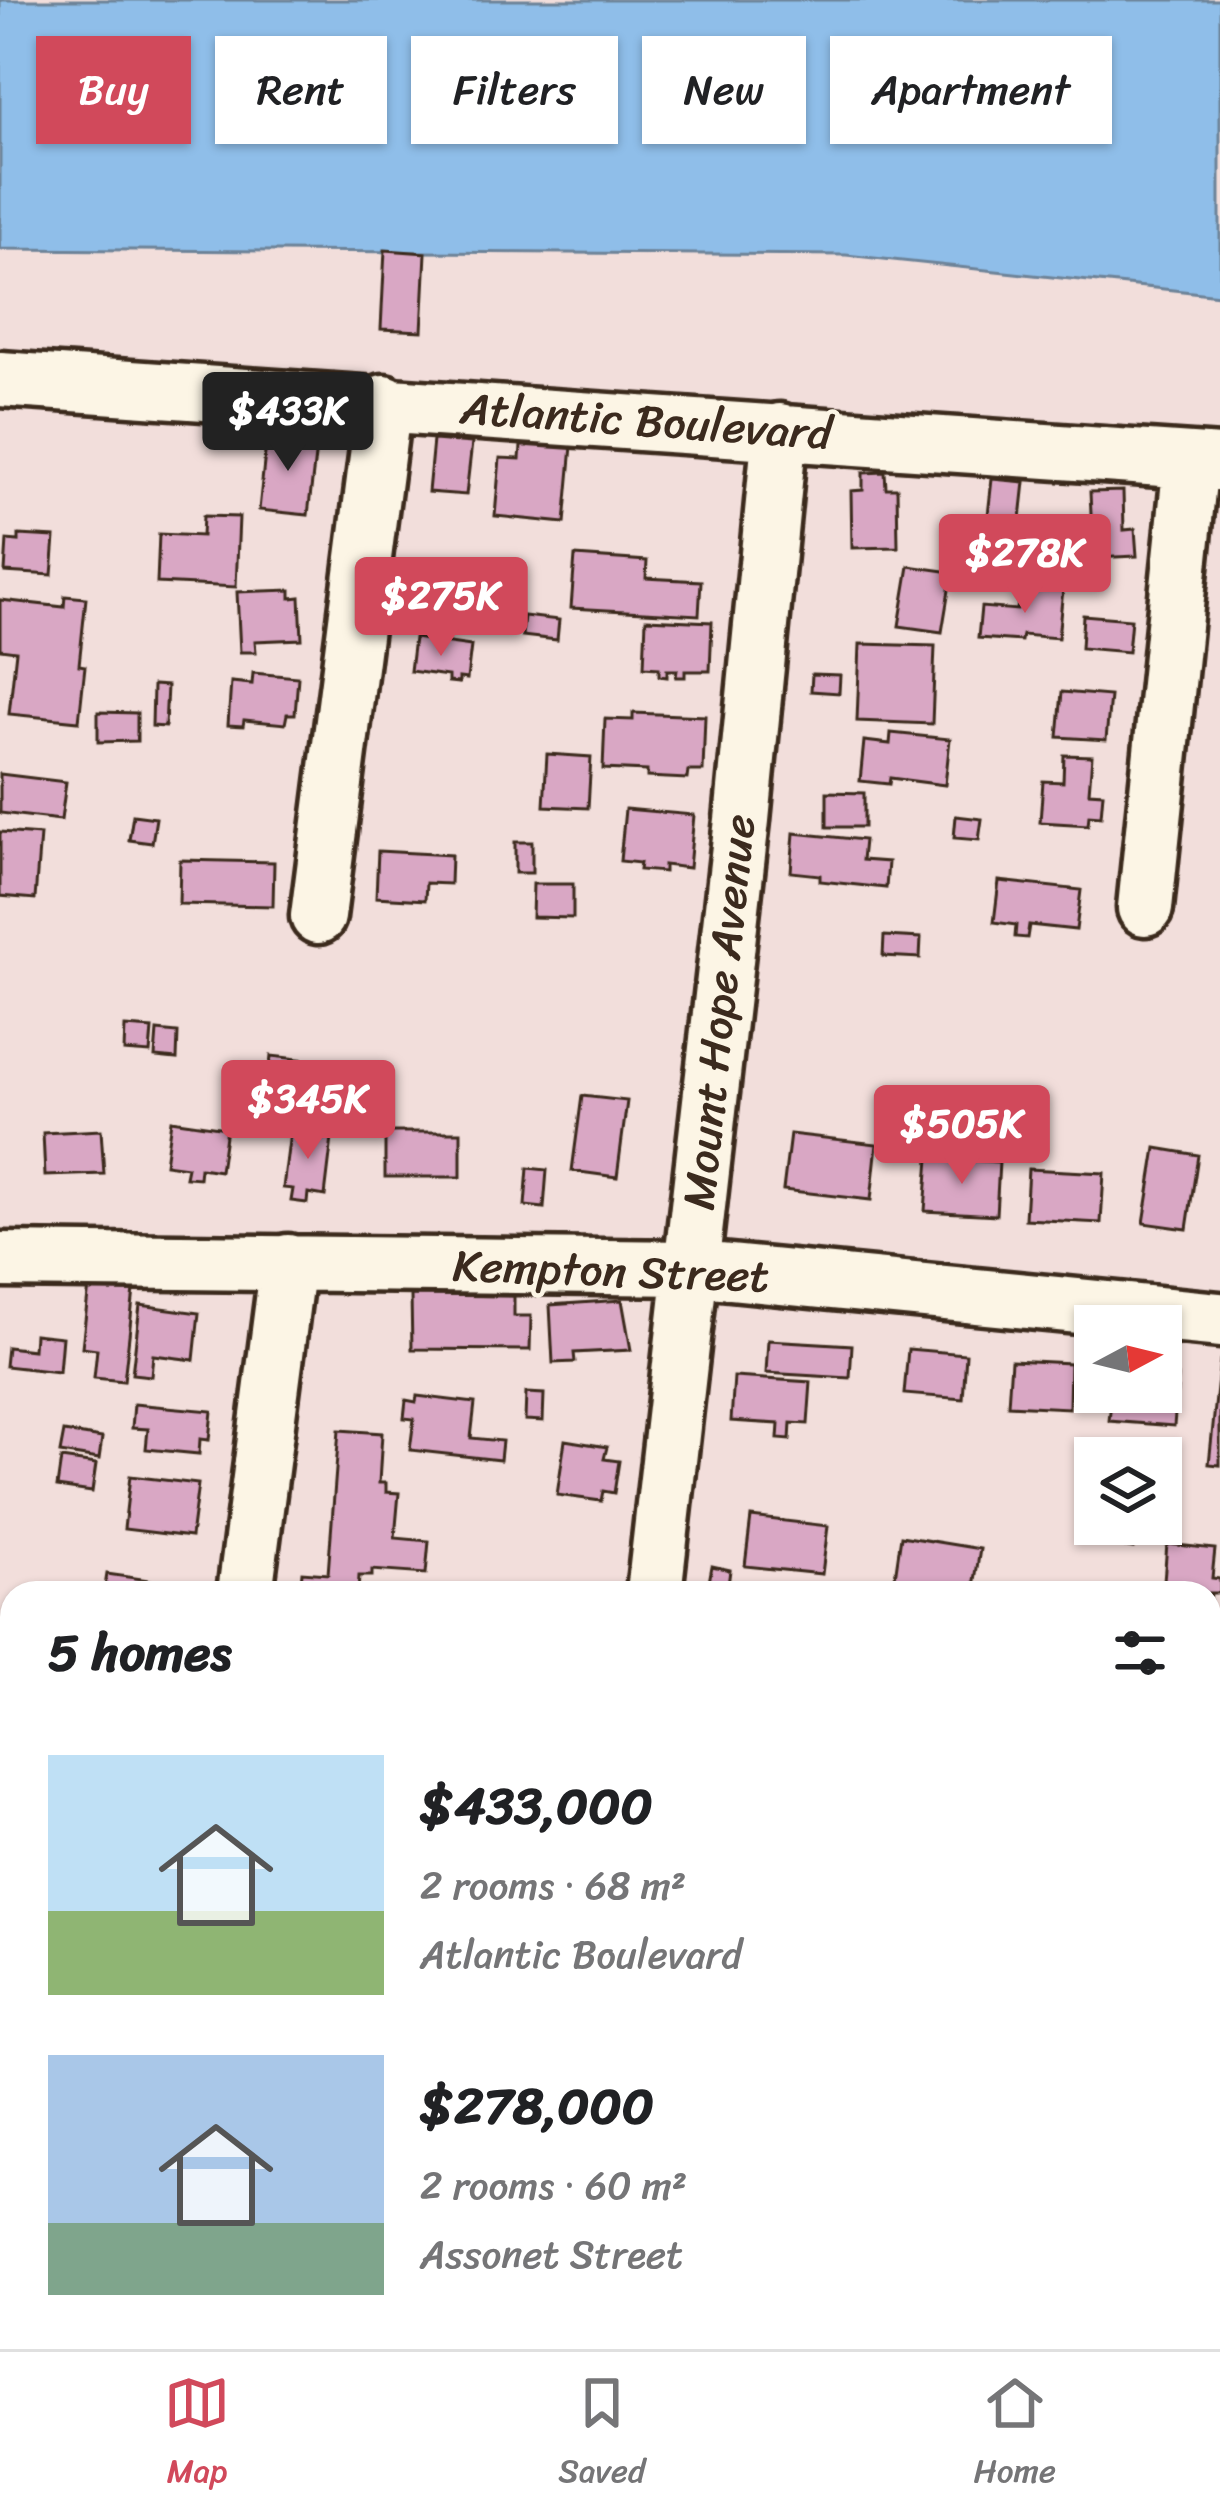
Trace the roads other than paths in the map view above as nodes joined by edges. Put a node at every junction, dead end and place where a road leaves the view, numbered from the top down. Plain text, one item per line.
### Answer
1 (0, 379) edge
2 (384, 403) junction
3 (780, 431) junction
4 (1206, 462) edge
5 (1145, 908) dead end
6 (318, 916) dead end
7 (0, 1260) edge
8 (288, 1262) junction
9 (690, 1268) junction
10 (1220, 1320) edge
11 (247, 1581) edge
12 (655, 1581) edge

1 - 2 street, Atlantic Boulevard
2 - 3 street, Atlantic Boulevard
2 - 6 street
3 - 4 street, Atlantic Boulevard
3 - 9 street, Mount Hope Avenue
4 - 5 street
7 - 8 street, Kempton Street
8 - 9 street, Kempton Street
8 - 11 street
9 - 10 street, Kempton Street
9 - 12 street, Mount Hope Avenue

